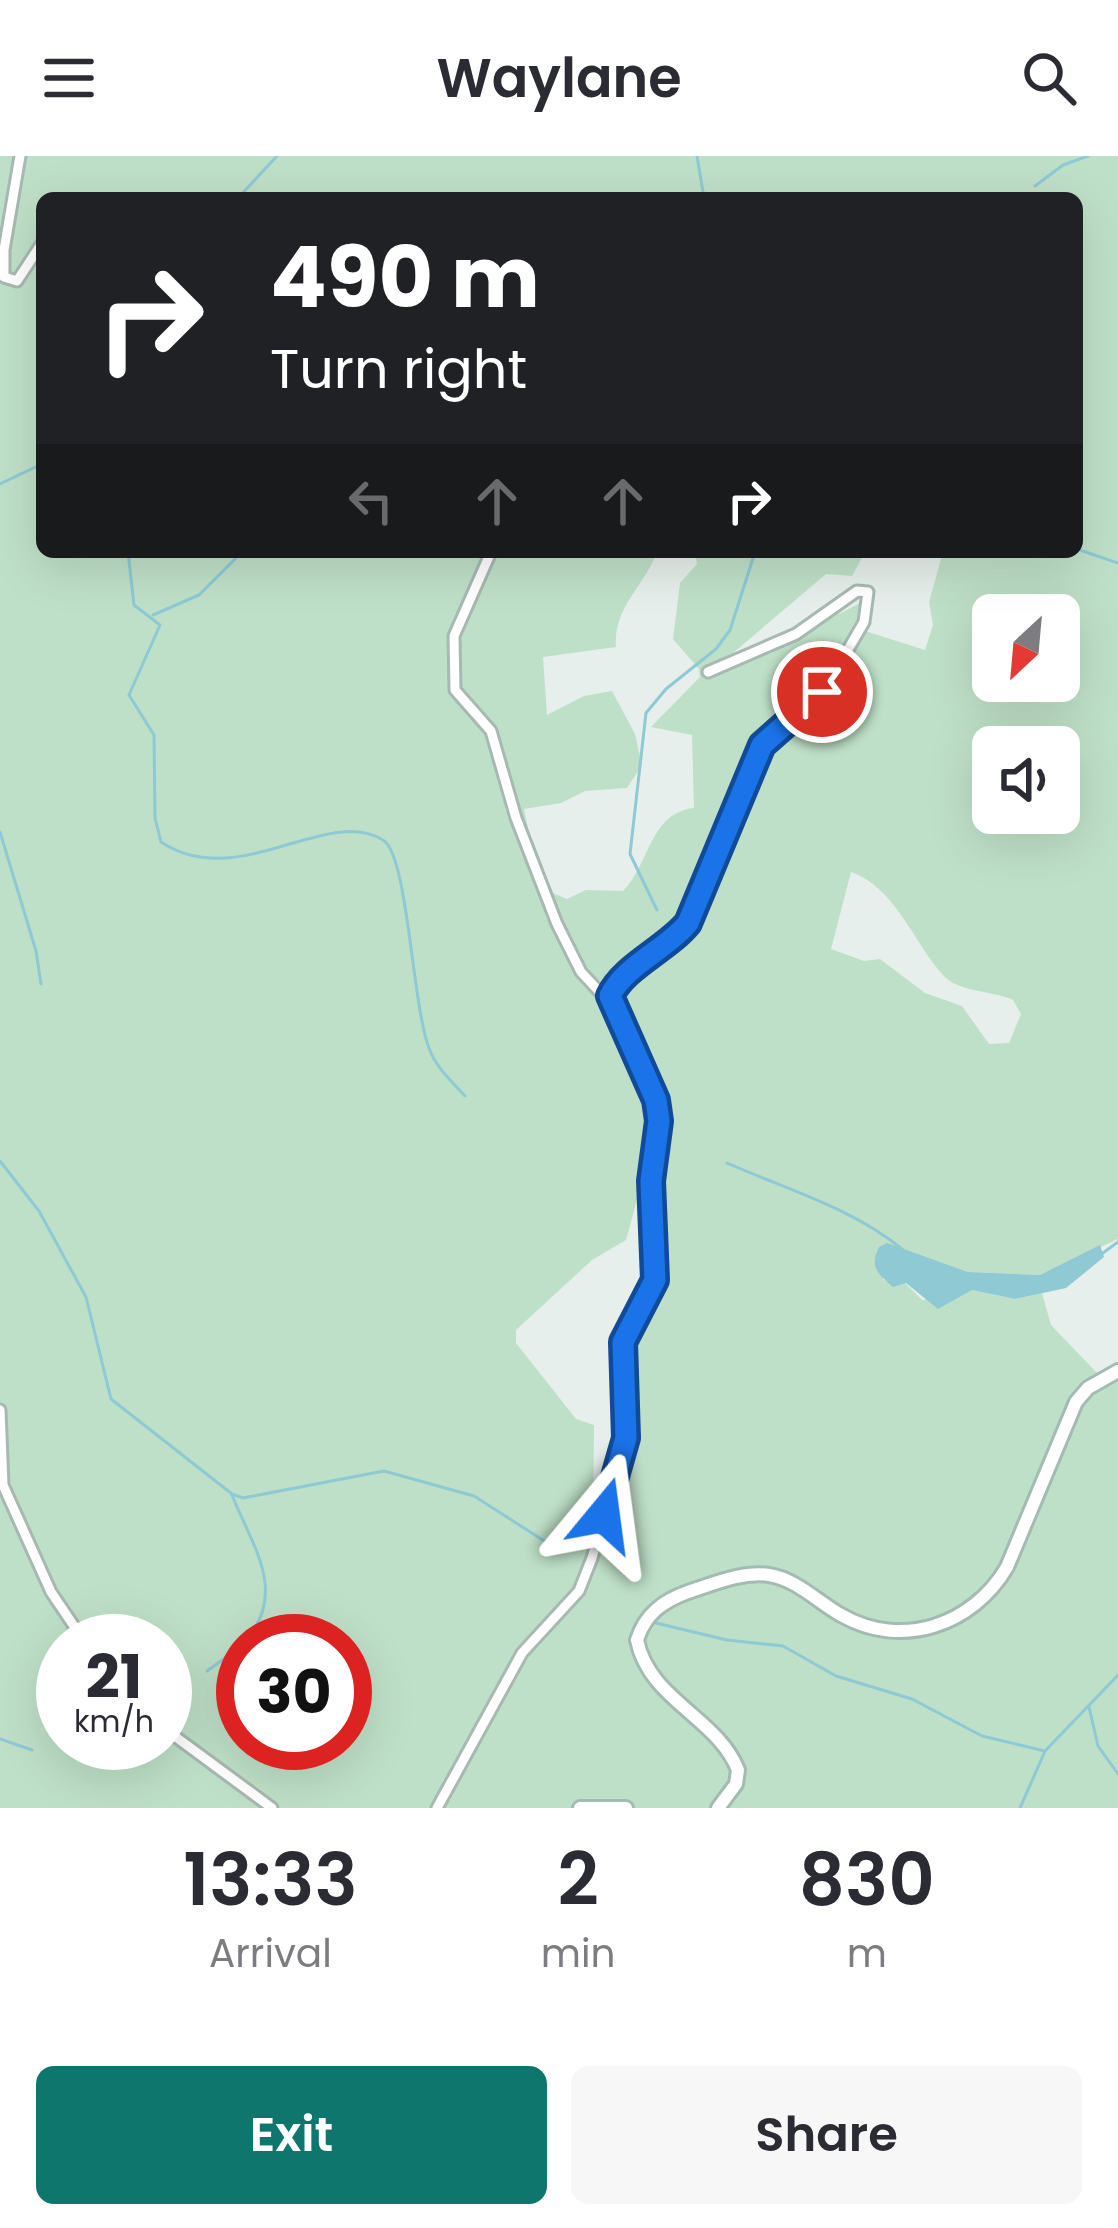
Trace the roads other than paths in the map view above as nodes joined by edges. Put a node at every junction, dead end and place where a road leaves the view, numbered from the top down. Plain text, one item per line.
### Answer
1 (20, 156) edge
2 (36, 252) edge
3 (488, 558) edge
4 (708, 672) dead end
5 (609, 1002) junction
6 (1118, 1371) edge
7 (0, 1410) edge
8 (65, 1614) edge
9 (192, 1749) edge
10 (272, 1808) edge
11 (437, 1808) edge
12 (580, 1808) edge
13 (626, 1808) edge
14 (718, 1808) edge

1 - 2 street
3 - 5 street
4 - 5 street
5 - 11 street
6 - 14 street
7 - 8 street
9 - 10 street
12 - 13 street

